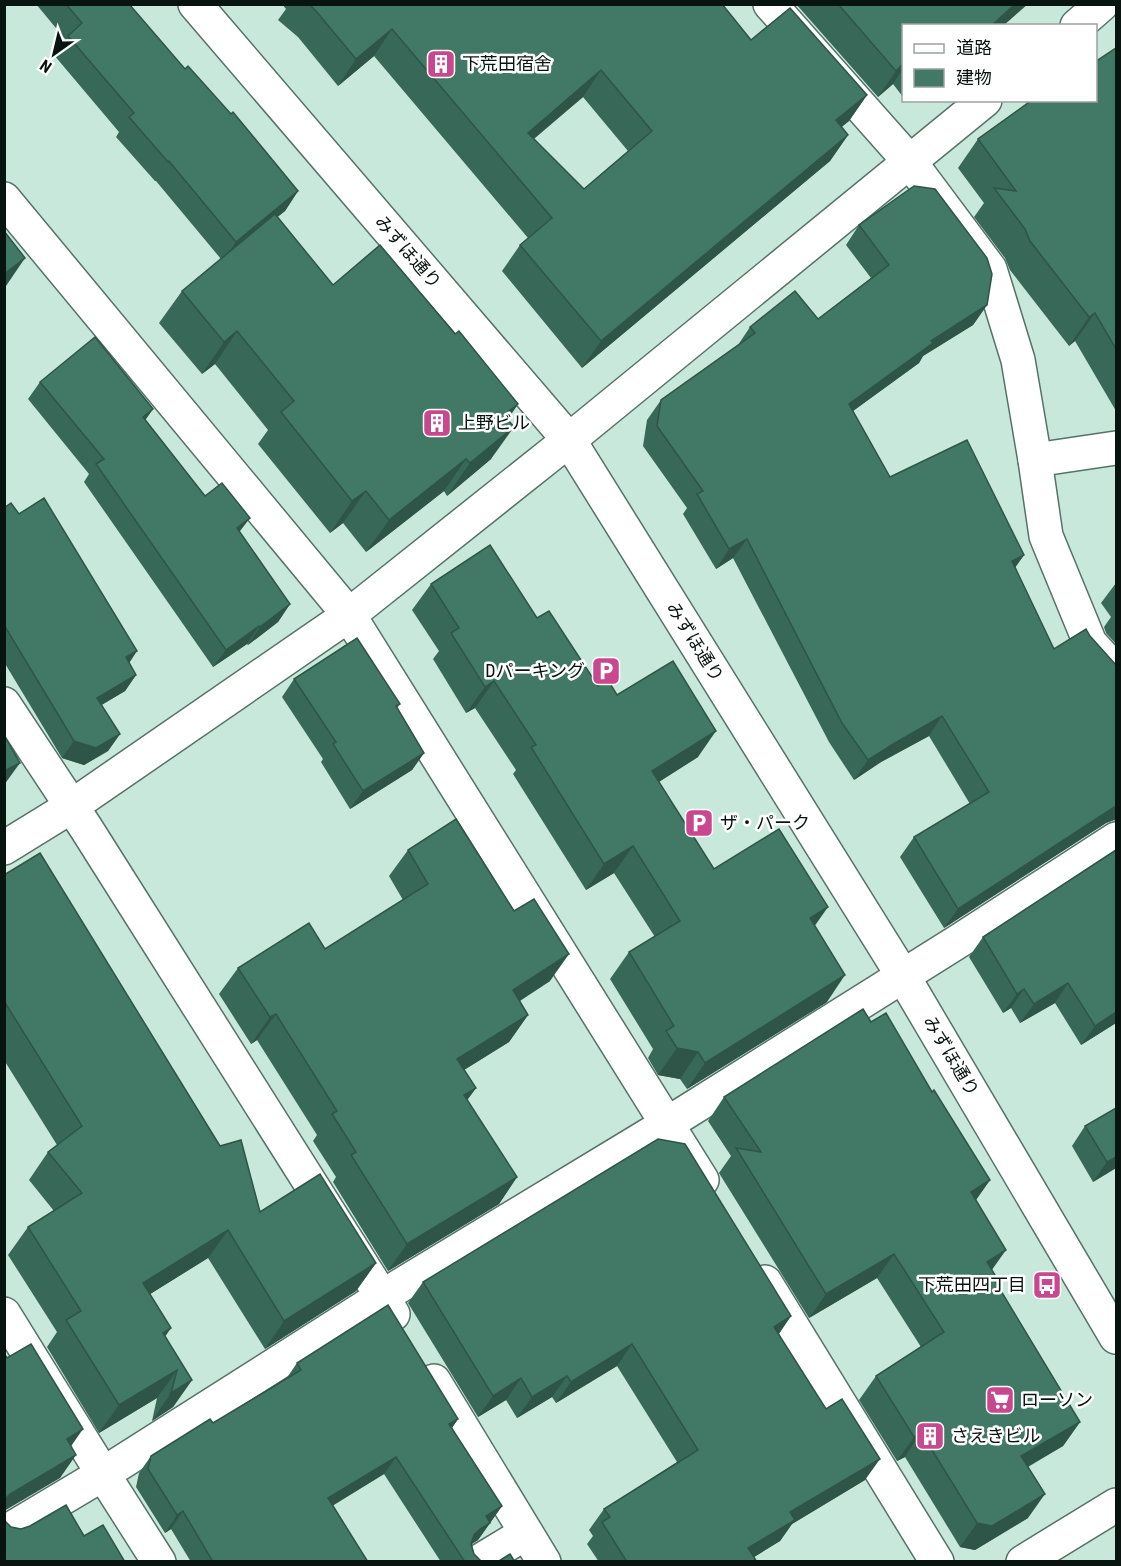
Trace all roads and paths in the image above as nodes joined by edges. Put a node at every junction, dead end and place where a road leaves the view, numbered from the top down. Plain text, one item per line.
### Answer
1 (195, 4) edge
2 (770, 4) edge
3 (1102, 4) edge
4 (1079, 24) edge
5 (983, 102) edge
6 (910, 162) junction
7 (4, 199) edge
8 (569, 440) junction
9 (1116, 448) edge
10 (1035, 460) junction
11 (349, 615) junction
12 (1116, 671) edge
13 (4, 704) edge
14 (72, 806) junction
15 (1116, 839) edge
16 (4, 848) edge
17 (903, 976) junction
18 (668, 1124) junction
19 (718, 1205) edge
20 (749, 1256) edge
21 (383, 1296) junction
22 (4, 1314) edge
23 (1116, 1337) edge
24 (103, 1474) junction
25 (1116, 1505) edge
26 (4, 1533) edge
27 (526, 1533) junction
28 (159, 1562) edge
29 (478, 1562) edge
30 (544, 1562) edge
31 (937, 1562) edge
32 (1023, 1562) edge

1 - 8 street, みずほ通り
2 - 6 street
3 - 4 street
5 - 6 street
6 - 8 street
6 - 10 street
7 - 11 street
8 - 11 street
8 - 17 street, みずほ通り
9 - 10 street
10 - 12 street
11 - 14 street
11 - 18 street
13 - 14 street
14 - 16 street
14 - 21 street
15 - 17 street
17 - 18 street
17 - 23 street, みずほ通り
18 - 19 street
18 - 21 street
20 - 31 street
21 - 24 street
21 - 27 street
22 - 24 street
24 - 26 street
24 - 28 street
25 - 32 street
27 - 29 street
27 - 30 street

